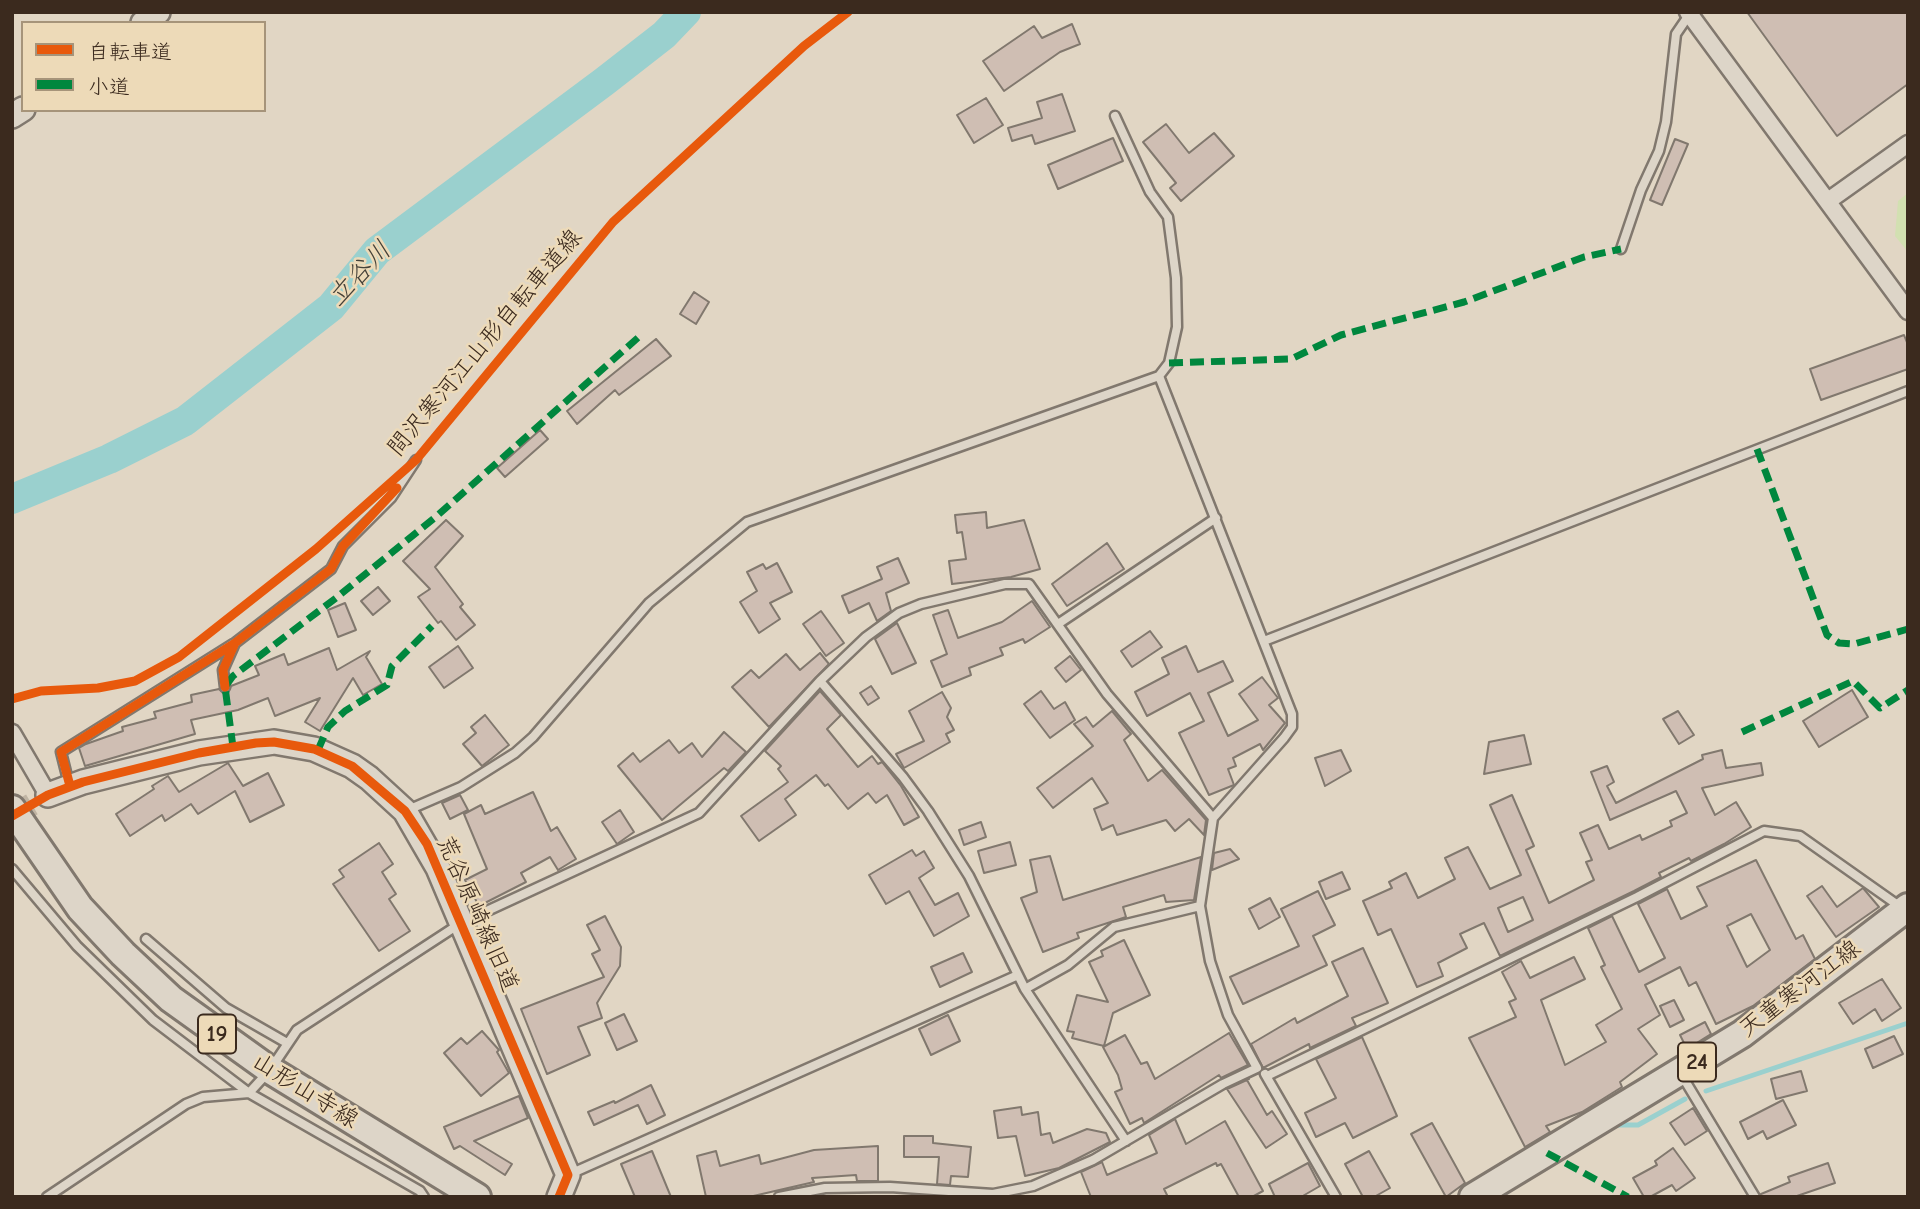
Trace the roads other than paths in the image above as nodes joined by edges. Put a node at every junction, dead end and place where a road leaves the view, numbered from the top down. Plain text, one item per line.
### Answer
1 (1688, 14) edge
2 (1115, 116) dead end
3 (1908, 144) edge
4 (1828, 201) junction
5 (1622, 249) dead end
6 (1908, 311) edge
7 (1159, 376) junction
8 (1908, 391) edge
9 (416, 460) dead end
10 (1216, 518) junction
11 (1058, 624) junction
12 (1264, 641) junction
13 (235, 643) junction
14 (820, 681) junction
15 (225, 687) dead end
16 (12, 733) edge
17 (70, 786) junction
18 (48, 794) joint
19 (12, 808) edge
20 (405, 811) junction
21 (1213, 818) junction
22 (12, 869) edge
23 (1200, 906) junction
24 (1906, 908) edge
25 (461, 923) junction
26 (146, 939) dead end
27 (1018, 975) junction
28 (1025, 989) junction
29 (287, 1043) junction
30 (1257, 1068) junction
31 (270, 1070) junction
32 (1680, 1072) junction
33 (1267, 1076) junction
34 (248, 1093) junction
35 (1126, 1141) junction
36 (568, 1174) junction
37 (47, 1197) edge
38 (424, 1197) edge
39 (477, 1197) edge
40 (559, 1197) edge
41 (779, 1197) edge
42 (1336, 1197) edge
43 (1473, 1197) edge
44 (1755, 1197) edge

1 - 4 street
1 - 5 lane
2 - 7 lane
3 - 4 street
4 - 6 street
7 - 10 lane
7 - 20 lane
8 - 12 lane
9 - 13 lane
10 - 11 lane
10 - 12 lane
11 - 14 lane
11 - 21 lane
12 - 21 lane
13 - 15 lane
13 - 17 lane
14 - 25 lane
14 - 27 lane
16 - 18 street
17 - 18 street, 荒谷原崎線旧道
17 - 20 street, 荒谷原崎線旧道
19 - 31 main road, 山形山寺線 / 19
20 - 25 street, 荒谷原崎線旧道
21 - 23 lane
22 - 34 lane
23 - 28 lane
23 - 30 lane
24 - 32 main road, 天童寒河江線 / 24
24 - 33 lane
25 - 29 lane
25 - 36 street, 荒谷原崎線旧道
26 - 29 lane
27 - 28 lane
27 - 36 lane
28 - 35 lane
29 - 31 lane
30 - 33 lane
30 - 35 lane
31 - 34 lane
31 - 39 main road, 山形山寺線 / 19
32 - 43 main road, 天童寒河江線 / 24
32 - 44 lane
33 - 42 lane
34 - 37 lane
34 - 38 lane
35 - 41 lane
36 - 40 street

